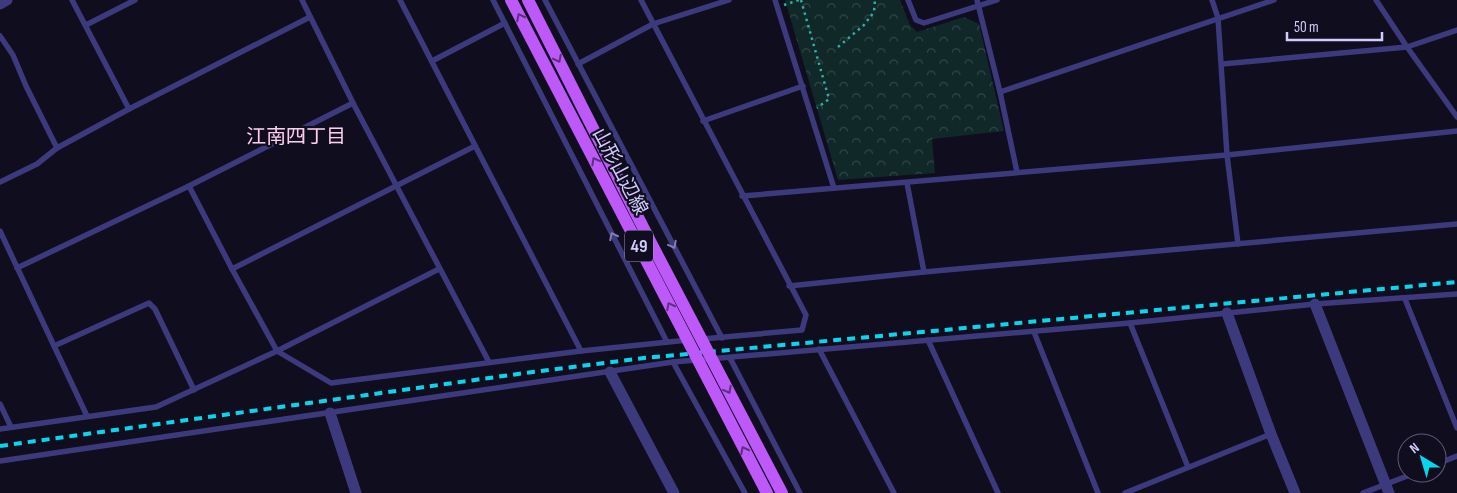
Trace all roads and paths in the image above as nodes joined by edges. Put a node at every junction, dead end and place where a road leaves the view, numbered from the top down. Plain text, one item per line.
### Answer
1 (7, 0) edge
2 (72, 0) edge
3 (135, 0) edge
4 (302, 0) edge
5 (400, 0) edge
6 (493, 0) edge
7 (511, 0) edge
8 (528, 0) edge
9 (545, 0) edge
10 (640, 0) edge
11 (729, 0) edge
12 (800, 0) edge
13 (875, 0) edge
14 (908, 0) edge
15 (998, 0) edge
16 (1212, 0) edge
17 (1274, 0) edge
18 (1376, 0) edge
19 (777, 3) edge
20 (978, 3) edge
21 (0, 4) edge
22 (310, 16) junction
23 (1218, 18) junction
24 (505, 22) junction
25 (653, 24) junction
26 (86, 25) junction
27 (1457, 30) edge
28 (0, 36) edge
29 (838, 47) dead end
30 (1407, 47) junction
31 (432, 61) junction
32 (578, 64) junction
33 (1222, 64) junction
34 (803, 86) junction
35 (1000, 92) junction
36 (353, 103) junction
37 (129, 109) junction
38 (811, 111) junction
39 (1457, 117) edge
40 (703, 121) junction
41 (1457, 132) edge
42 (475, 146) junction
43 (57, 148) junction
44 (1227, 155) junction
45 (1017, 172) junction
46 (0, 182) edge
47 (907, 183) junction
48 (189, 186) junction
49 (398, 186) junction
50 (834, 188) junction
51 (742, 196) junction
52 (1457, 224) edge
53 (0, 230) edge
54 (1238, 244) junction
55 (17, 268) junction
56 (232, 269) junction
57 (439, 269) junction
58 (924, 272) junction
59 (789, 286) junction
60 (1457, 294) edge
61 (1405, 299) junction
62 (1315, 304) junction
63 (1227, 313) junction
64 (1130, 323) junction
65 (1034, 332) junction
66 (722, 338) junction
67 (928, 340) junction
68 (667, 342) junction
69 (54, 346) junction
70 (819, 349) junction
71 (277, 351) junction
72 (581, 351) junction
73 (730, 358) junction
74 (489, 362) junction
75 (673, 362) junction
76 (610, 372) junction
77 (194, 390) junction
78 (0, 404) edge
79 (330, 413) junction
80 (87, 416) junction
81 (11, 427) junction
82 (1457, 428) edge
83 (0, 429) edge
84 (1271, 434) junction
85 (0, 461) edge
86 (1188, 467) junction
87 (1387, 489) edge
88 (356, 493) edge
89 (674, 493) edge
90 (745, 493) edge
91 (767, 493) edge
92 (782, 493) edge
93 (800, 493) edge
94 (894, 493) edge
95 (998, 493) edge
96 (1098, 493) edge
97 (1125, 493) edge
98 (1295, 493) edge
99 (1363, 493) edge

1 - 21 street
2 - 26 lane
3 - 26 lane
4 - 22 lane
5 - 31 lane
6 - 24 lane
91 -> 7 main road, 山形山辺線 / 49, bridge
8 -> 92 main road, 山形山辺線 / 49, bridge
9 - 32 lane
10 - 25 lane
11 - 25 lane
12 - 19 path
12 - 38 path
13 - 29 path
14 - 20 lane
15 - 20 lane
16 - 23 lane
17 - 23 lane
18 - 30 lane
19 - 34 lane
20 - 35 lane
22 - 36 lane
22 - 37 lane
23 - 33 lane
23 - 35 lane
24 - 31 lane
68 -> 24 lane
25 - 32 lane
25 - 40 lane
26 - 37 lane
27 - 30 lane
28 - 43 lane
30 - 33 lane
30 - 39 lane
31 - 42 lane
32 -> 66 lane
33 - 44 lane
34 - 38 lane
34 - 40 lane
35 - 45 lane
36 - 48 lane
36 - 49 lane
37 - 43 lane
38 - 50 lane
40 - 51 lane
41 - 44 lane
42 - 49 lane
42 - 72 lane
43 - 46 lane
44 - 45 lane
44 - 54 lane
45 - 47 lane
47 - 50 lane
47 - 58 lane
48 - 55 lane
48 - 56 lane
49 - 56 lane
49 - 57 lane
50 - 51 lane
51 - 59 lane
52 - 54 lane
53 - 55 lane
54 - 58 lane
55 - 69 lane
56 - 71 lane
57 - 71 lane
57 - 74 lane
58 - 59 lane
59 - 66 lane
60 - 61 lane
61 - 62 lane
61 - 82 lane
62 - 63 lane
62 - 87 street
63 - 64 lane
63 - 84 street
64 - 65 lane
64 - 86 lane
65 - 67 lane
65 - 96 lane
66 - 68 lane
67 - 70 lane
67 - 95 lane
68 - 72 lane
69 - 77 lane
69 - 80 lane
70 - 73 lane
70 - 94 lane
71 - 74 lane
71 - 77 lane
72 - 74 lane
73 - 75 lane
73 - 93 lane
75 - 76 lane
75 - 90 lane
76 - 79 lane
76 - 89 street
77 - 80 lane
78 - 81 lane
79 - 85 lane
79 - 88 street
80 - 81 lane
81 - 83 lane
84 - 86 lane
84 - 98 street
86 - 97 lane
87 - 99 lane

